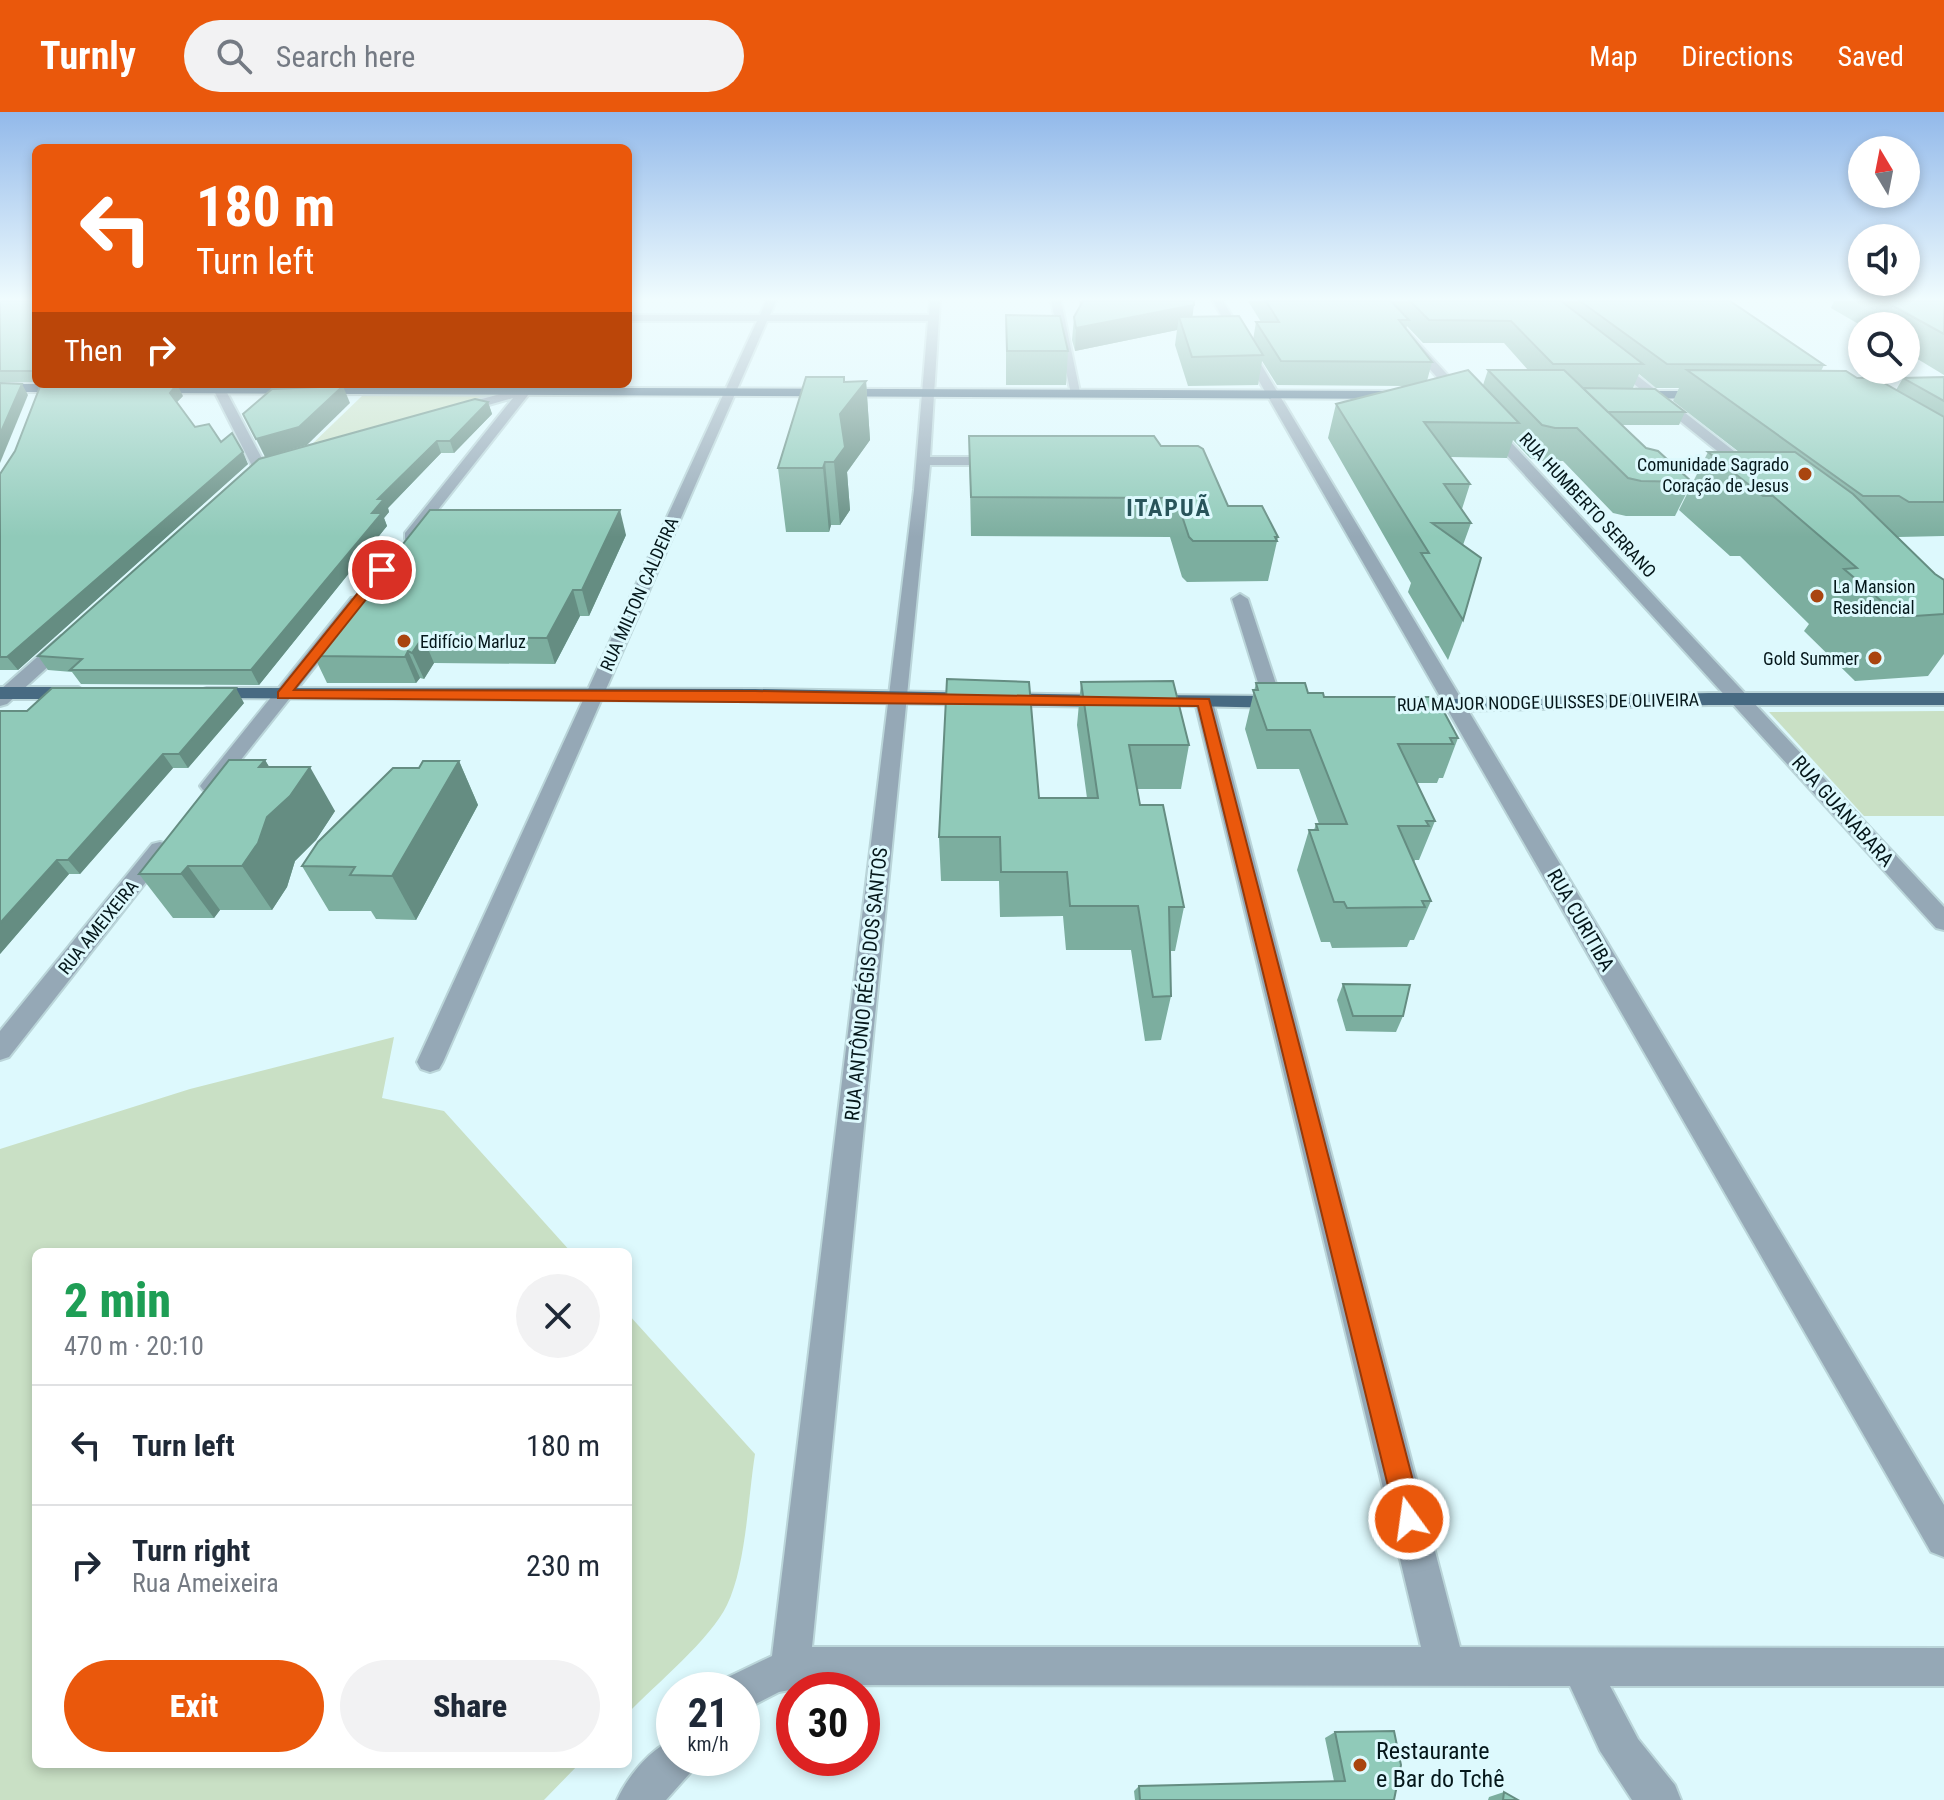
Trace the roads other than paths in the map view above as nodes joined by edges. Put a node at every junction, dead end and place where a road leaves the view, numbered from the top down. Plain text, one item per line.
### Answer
1 (735, 380) edge
2 (928, 380) edge
3 (1074, 380) edge
4 (1262, 380) edge
5 (1446, 380) edge
6 (1636, 380) edge
7 (0, 388) edge
8 (79, 388) edge
9 (131, 388) edge
10 (558, 388) edge
11 (609, 388) edge
12 (219, 389) junction
13 (40, 391) edge
14 (525, 391) junction
15 (730, 391) junction
16 (927, 392) junction
17 (1077, 394) junction
18 (1270, 395) junction
19 (1416, 395) edge
20 (1612, 395) edge
21 (1656, 395) junction
22 (1726, 395) edge
23 (437, 416) edge
24 (924, 461) junction
25 (1011, 461) edge
26 (261, 468) edge
27 (1770, 486) edge
28 (402, 545) edge
29 (362, 595) edge
30 (1240, 599) dead end
31 (76, 631) edge
32 (100, 693) edge
33 (191, 694) edge
34 (3, 695) edge
35 (283, 695) junction
36 (594, 696) junction
37 (1741, 699) junction
38 (1944, 699) edge
39 (897, 700) junction
40 (1204, 702) junction
41 (1273, 702) junction
42 (1304, 703) edge
43 (1395, 705) edge
44 (1456, 707) junction
45 (195, 805) edge
46 (176, 829) edge
47 (1944, 922) edge
48 (0, 1050) edge
49 (430, 1062) dead end
50 (1944, 1539) edge
51 (804, 1666) junction
52 (1445, 1666) junction
53 (1582, 1666) junction
54 (1944, 1667) edge
55 (760, 1679) edge
56 (660, 1776) edge
57 (638, 1800) edge
58 (1660, 1800) edge

1 - 15 street, RUA MILTON CALDEIRA
2 - 16 street, RUA ANTÔNIO RÉGIS DOS SANTOS
3 - 17 street
4 - 18 street, RUA CURITIBA
5 - 37 street, RUA HUMBERTO SERRANO
6 - 21 street
7 - 13 main road
8 - 13 main road
9 - 12 main road
10 - 14 main road
11 - 15 main road
12 - 14 main road
12 - 26 street
14 - 23 street
14 - 28 street
15 - 16 main road
15 - 36 street, RUA MILTON CALDEIRA
16 - 17 main road
16 - 24 street, RUA ANTÔNIO RÉGIS DOS SANTOS
17 - 18 main road
18 - 19 main road
18 - 44 street, RUA CURITIBA
20 - 21 main road
21 - 22 main road
21 - 27 street
24 - 25 street
24 - 39 street, RUA ANTÔNIO RÉGIS DOS SANTOS
29 - 35 street
30 - 41 street
31 - 34 street
32 - 34 main road
33 - 35 main road
35 - 36 main road
35 - 45 street
36 - 39 main road
36 - 49 street, RUA MILTON CALDEIRA
37 - 38 main road, RUA MAJOR NODGE ULISSES DE OLIVEIRA
37 - 44 main road, RUA MAJOR NODGE ULISSES DE OLIVEIRA
37 - 47 street, RUA GUANABARA
39 - 40 main road
39 - 51 street, RUA ANTÔNIO RÉGIS DOS SANTOS
40 - 41 main road
40 - 52 street
41 - 42 main road
43 - 44 main road, RUA MAJOR NODGE ULISSES DE OLIVEIRA
44 - 50 street, RUA CURITIBA
46 - 48 street, RUA AMEIXEIRA
51 - 52 street
51 - 55 street
52 - 53 street
53 - 54 street
53 - 58 street
56 - 57 street

